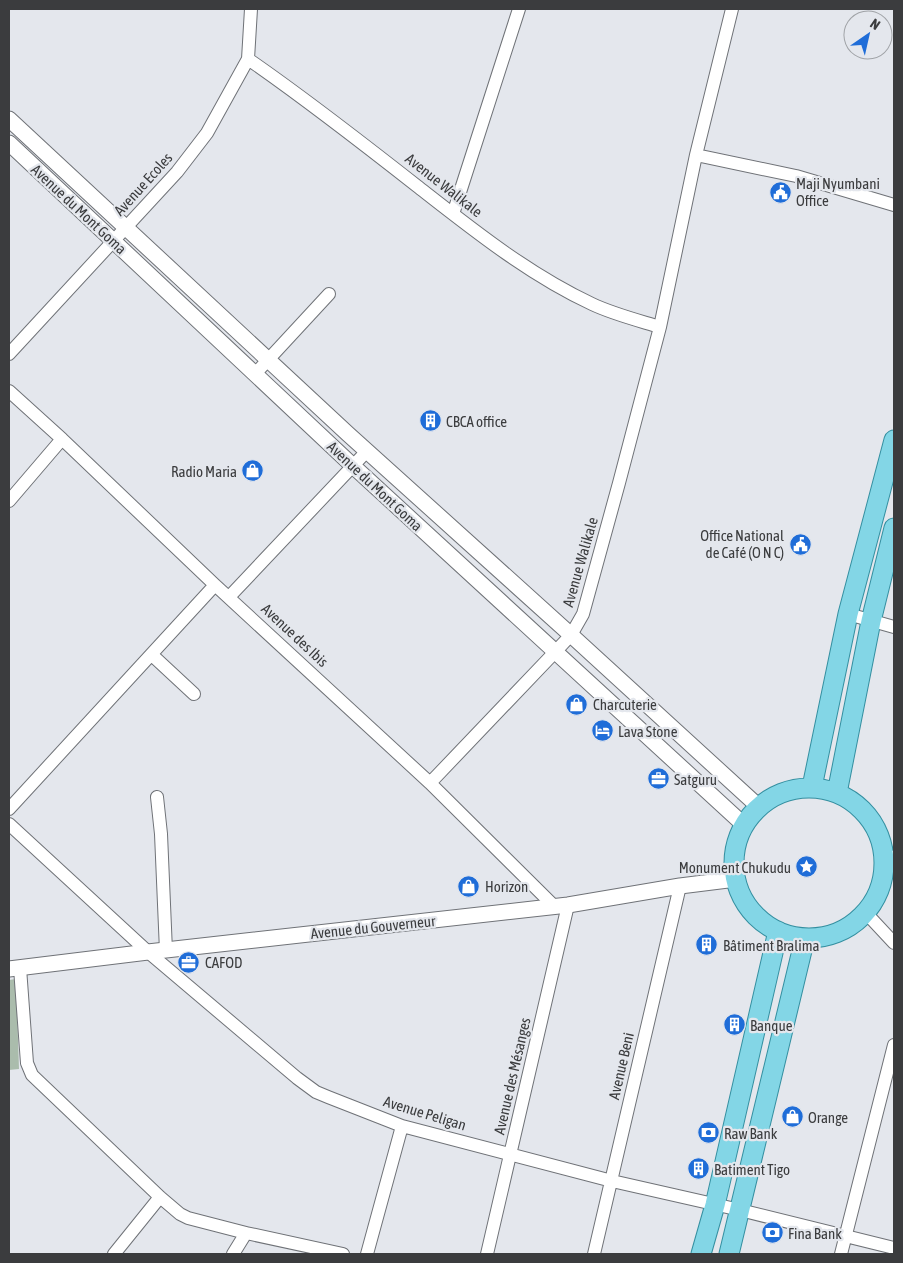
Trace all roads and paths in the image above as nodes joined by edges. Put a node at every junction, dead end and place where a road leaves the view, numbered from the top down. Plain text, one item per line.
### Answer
1 (251, 9) edge
2 (520, 9) edge
3 (732, 9) edge
4 (248, 59) junction
5 (9, 119) edge
6 (9, 143) edge
7 (696, 156) junction
8 (55, 162) junction
9 (43, 175) junction
10 (894, 204) edge
11 (453, 214) junction
12 (126, 227) junction
13 (112, 241) junction
14 (330, 294) dead end
15 (205, 301) junction
16 (192, 315) junction
17 (660, 328) junction
18 (9, 354) edge
19 (269, 360) junction
20 (255, 374) junction
21 (9, 391) edge
22 (62, 439) junction
23 (894, 440) edge
24 (366, 451) junction
25 (353, 466) junction
26 (9, 501) edge
27 (894, 528) edge
28 (215, 585) junction
29 (228, 596) junction
30 (848, 614) junction
31 (871, 621) junction
32 (894, 627) edge
33 (571, 634) junction
34 (556, 652) junction
35 (152, 655) junction
36 (194, 694) dead end
37 (430, 783) junction
38 (812, 788) junction
39 (837, 793) junction
40 (157, 797) dead end
41 (759, 807) junction
42 (9, 809) edge
43 (9, 824) edge
44 (744, 825) junction
45 (889, 859) edge
46 (736, 879) junction
47 (680, 886) junction
48 (562, 906) junction
49 (866, 914) junction
50 (778, 931) junction
51 (805, 938) junction
52 (894, 943) edge
53 (166, 951) junction
54 (148, 952) junction
55 (14, 969) edge
56 (894, 1045) edge
57 (402, 1126) junction
58 (511, 1155) junction
59 (612, 1181) junction
60 (160, 1197) junction
61 (715, 1205) junction
62 (740, 1210) junction
63 (246, 1233) junction
64 (846, 1236) junction
65 (894, 1248) edge
66 (114, 1254) edge
67 (233, 1254) edge
68 (344, 1254) edge
69 (367, 1254) edge
70 (487, 1254) edge
71 (594, 1254) edge
72 (701, 1254) edge
73 (729, 1254) edge
74 (841, 1254) edge

1 - 4 street, Avenue Ecoles
2 - 11 street
3 - 7 street, Avenue Walikale
4 - 11 street, Avenue Walikale
4 - 12 street, Avenue Ecoles
5 - 8 street
6 - 9 street, Avenue du Mont Goma
7 - 10 street
7 - 17 street, Avenue Walikale
8 - 9 street
8 - 12 street
9 - 13 street, Avenue du Mont Goma
11 - 17 street, Avenue Walikale
12 - 13 street, Avenue Ecoles
12 - 15 street
13 - 16 street, Avenue du Mont Goma
13 - 18 street, Avenue Ecoles
14 - 19 street
15 - 16 street
15 - 19 street
16 - 20 street, Avenue du Mont Goma
17 - 33 street, Avenue Walikale
19 - 20 street
19 - 24 street
20 - 25 street, Avenue du Mont Goma
21 - 22 street, Avenue des Ibis
22 - 26 street
22 - 28 street, Avenue des Ibis
23 - 30 main road
24 - 25 street
24 - 33 street
25 - 29 street
25 - 34 street, Avenue du Mont Goma
27 - 31 main road
28 - 29 street, Avenue des Ibis
28 - 35 street
29 - 37 street, Avenue des Ibis
30 - 31 street
30 - 38 main road
31 - 32 street
31 - 39 main road
33 - 34 street, Avenue Walikale
33 - 41 street
34 - 37 street, Avenue Walikale
34 - 44 street, Avenue du Mont Goma
35 - 36 street
35 - 42 street
37 - 48 street, Avenue des Ibis
38 - 39 main road
38 - 41 main road
39 - 45 main road
40 - 53 street
41 - 44 main road
43 - 54 street, Avenue Peligan
44 - 46 main road
45 - 49 main road
46 - 47 street, Avenue du Gouverneur
46 - 50 main road
47 - 48 street, Avenue du Gouverneur
47 - 59 street, Avenue Beni
48 - 53 street, Avenue du Gouverneur
48 - 58 street, Avenue des Mésanges
49 - 51 main road
49 - 52 street
50 - 51 main road
50 - 61 main road
51 - 62 main road
53 - 54 street, Avenue du Gouverneur
54 - 55 street, Avenue du Gouverneur
54 - 57 street, Avenue Peligan
55 - 60 street
56 - 64 street
57 - 58 street, Avenue Peligan
57 - 69 street
58 - 59 street, Avenue Peligan
58 - 70 street, Avenue des Mésanges
59 - 61 street, Avenue Peligan
59 - 71 street, Avenue Beni
60 - 63 street
60 - 66 street
61 - 62 street, Avenue Peligan
61 - 72 main road
62 - 64 street, Avenue Peligan
62 - 73 main road
63 - 67 street
63 - 68 street
64 - 65 street, Avenue Peligan
64 - 74 street

